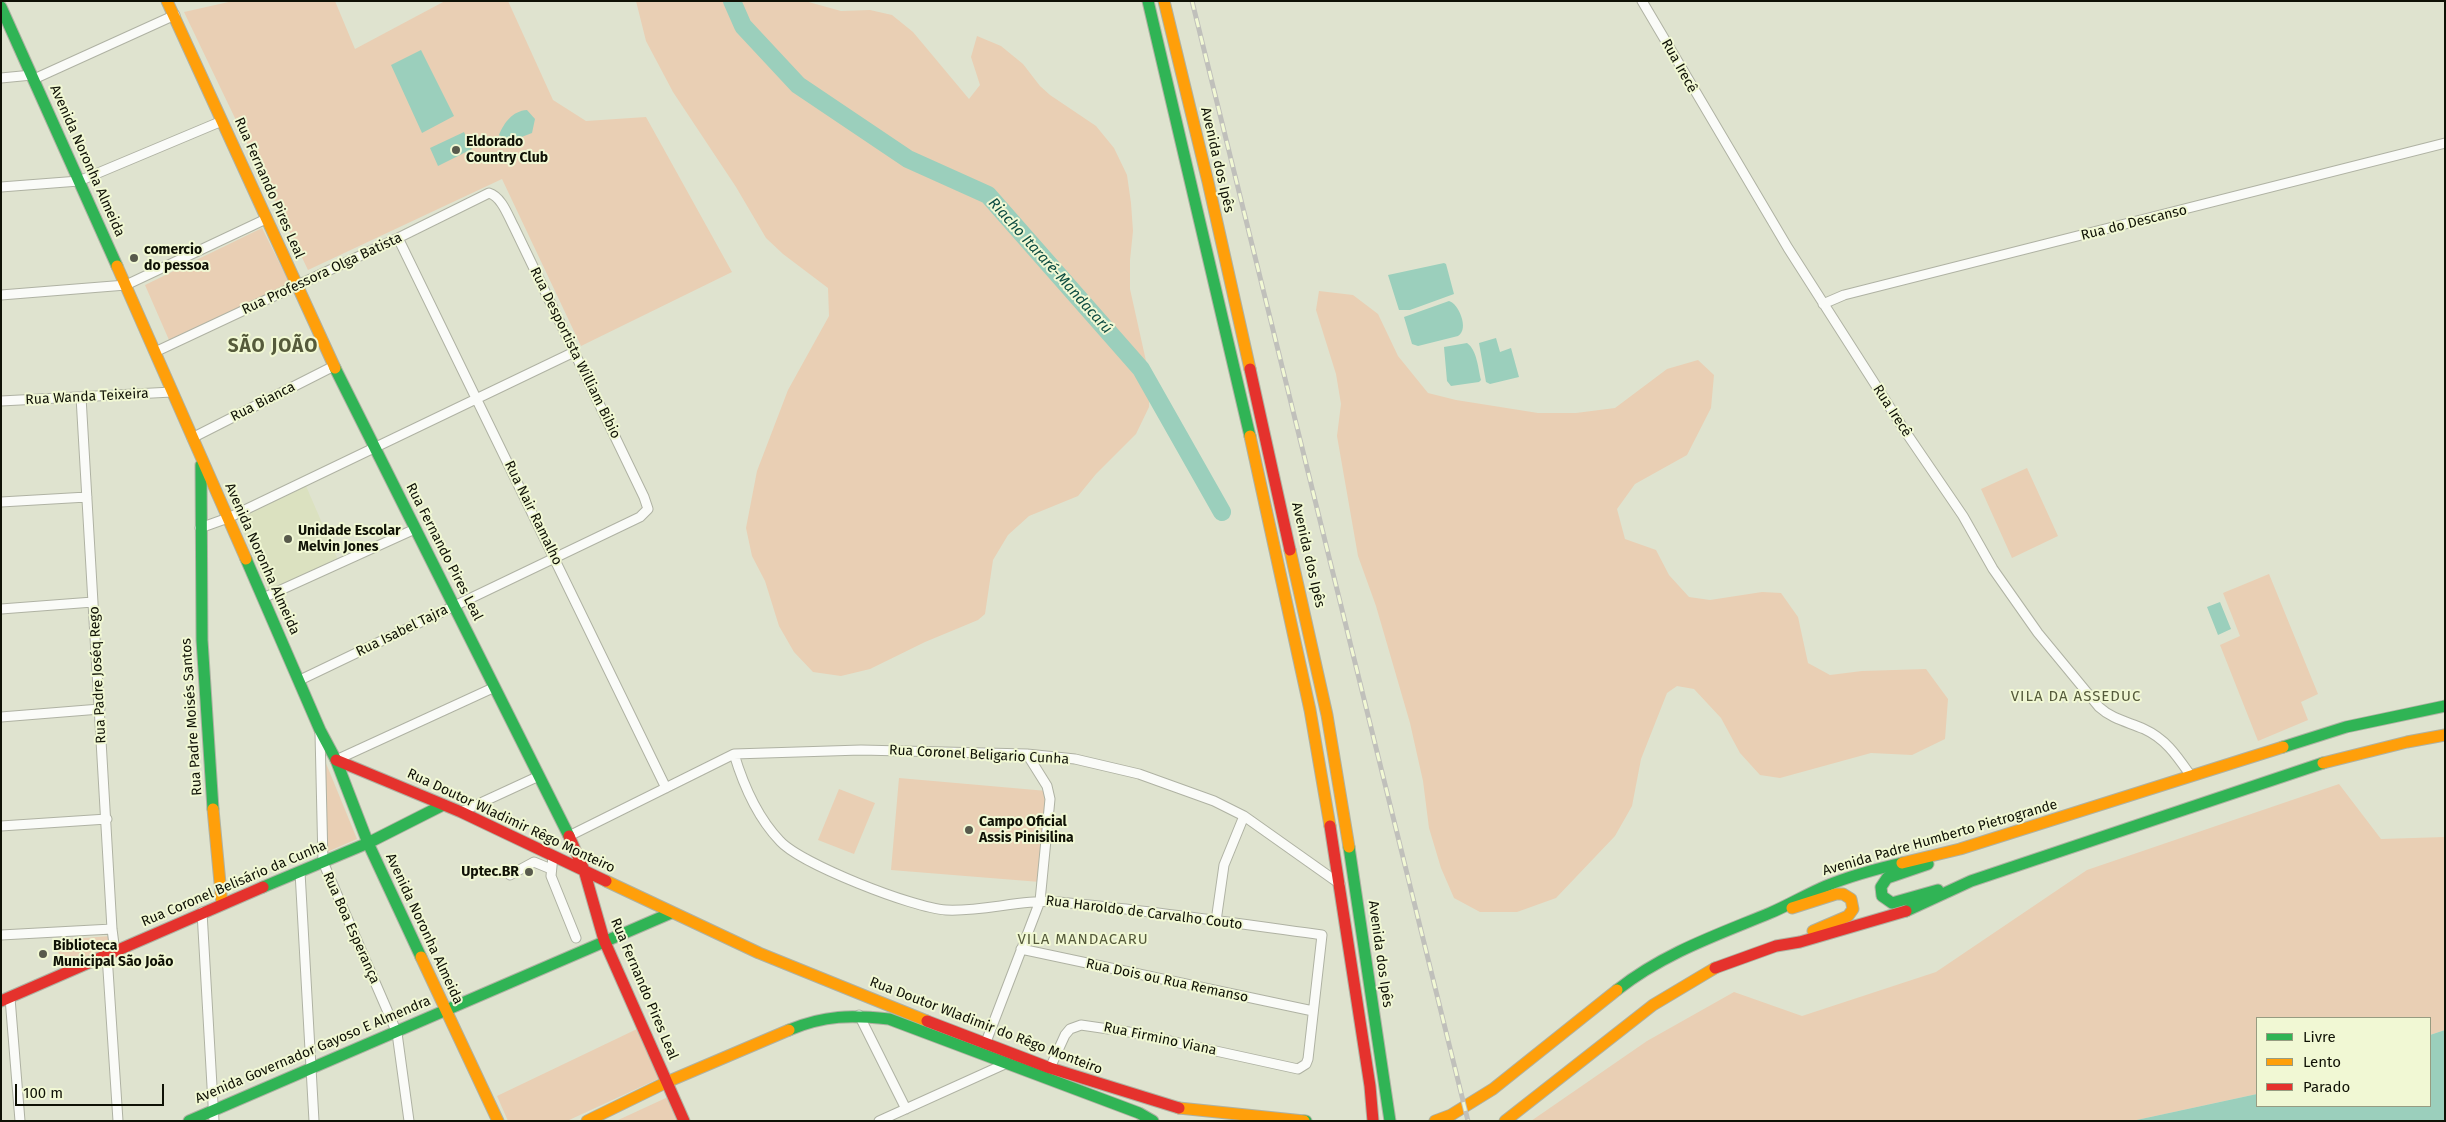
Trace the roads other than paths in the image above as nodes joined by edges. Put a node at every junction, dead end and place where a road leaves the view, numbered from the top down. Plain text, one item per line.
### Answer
1 (167, 1) edge
2 (1148, 1) edge
3 (1164, 1) edge
4 (1642, 1) edge
5 (1, 8) edge
6 (175, 15) junction
7 (33, 77) junction
8 (1, 78) edge
9 (222, 121) junction
10 (2445, 143) edge
11 (79, 181) junction
12 (1, 187) edge
13 (489, 193) joint
14 (1195, 196) junction
15 (1211, 196) junction
16 (266, 219) junction
17 (1219, 232) junction
18 (1204, 236) junction
19 (398, 238) junction
20 (126, 285) junction
21 (296, 285) junction
22 (1, 295) edge
23 (1823, 304) junction
24 (154, 352) junction
25 (574, 352) junction
26 (334, 366) junction
27 (172, 392) junction
28 (81, 397) junction
29 (478, 398) junction
30 (1, 401) edge
31 (192, 438) junction
32 (374, 448) junction
33 (201, 460) junction
34 (1275, 476) junction
35 (1260, 480) junction
36 (88, 496) junction
37 (1, 502) edge
38 (1282, 508) junction
39 (1267, 512) junction
40 (640, 517) joint
41 (228, 518) junction
42 (200, 528) junction
43 (415, 530) junction
44 (555, 558) junction
45 (263, 598) junction
46 (93, 602) junction
47 (455, 606) junction
48 (1, 609) edge
49 (300, 680) junction
50 (495, 688) junction
51 (2445, 706) edge
52 (100, 709) junction
53 (1, 716) edge
54 (320, 730) junction
55 (2445, 735) edge
56 (734, 754) junction
57 (1027, 754) junction
58 (336, 760) junction
59 (539, 776) junction
60 (2190, 776) junction
61 (666, 788) junction
62 (443, 805) junction
63 (462, 812) junction
64 (1244, 816) junction
65 (107, 819) junction
66 (1, 826) edge
67 (569, 836) junction
68 (368, 843) junction
69 (1960, 849) junction
70 (553, 856) junction
71 (323, 862) junction
72 (551, 869) junction
73 (584, 870) junction
74 (300, 872) junction
75 (510, 875) dead end
76 (1971, 881) junction
77 (1340, 884) junction
78 (1040, 901) junction
79 (222, 904) junction
80 (202, 912) junction
81 (1772, 912) junction
82 (671, 913) junction
83 (1216, 921) junction
84 (112, 929) junction
85 (1, 935) edge
86 (576, 938) dead end
87 (604, 940) junction
88 (1787, 942) junction
89 (1021, 949) junction
90 (111, 953) junction
91 (6, 1000) edge
92 (445, 1010) junction
93 (1313, 1011) junction
94 (859, 1015) junction
95 (397, 1033) junction
96 (986, 1042) junction
97 (1005, 1064) junction
98 (1050, 1068) junction
99 (311, 1069) junction
100 (1062, 1072) junction
101 (667, 1082) junction
102 (1057, 1083) junction
103 (906, 1109) junction
104 (214, 1115) edge
105 (20, 1121) edge
106 (118, 1121) edge
107 (188, 1121) edge
108 (314, 1121) edge
109 (409, 1121) edge
110 (498, 1121) edge
111 (586, 1121) edge
112 (684, 1121) edge
113 (879, 1121) edge
114 (1153, 1121) edge
115 (1304, 1121) edge
116 (1373, 1121) edge
117 (1390, 1121) edge
118 (1435, 1121) edge
119 (1506, 1121) edge

1 - 6 main road, Rua Fernando Pires Leal
2 - 14 main road, Avenida dos Ipês
3 - 15 main road, Avenida dos Ipês
4 - 23 street, Rua Irecê
5 - 7 main road, Avenida Noronha Almeida
6 - 7 street
6 - 9 main road, Rua Fernando Pires Leal
7 - 8 street
7 - 11 main road, Avenida Noronha Almeida
9 - 11 street
9 - 16 main road, Rua Fernando Pires Leal
10 - 23 street, Rua do Descanso
11 - 12 street
11 - 20 main road, Avenida Noronha Almeida
13 - 19 street, Rua Professora Olga Batista
13 - 25 street, Rua Desportista William Bibio
14 - 15 main road
14 - 18 main road, Avenida dos Ipês
15 - 17 main road, Avenida dos Ipês
16 - 20 street
16 - 21 main road, Rua Fernando Pires Leal
17 - 18 main road
17 - 34 main road, Avenida dos Ipês
18 - 35 main road, Avenida dos Ipês
19 - 21 street, Rua Professora Olga Batista
19 - 29 street, Rua Nair Ramalho
20 - 22 street
20 - 24 main road, Avenida Noronha Almeida
21 - 24 street, Rua Professora Olga Batista
21 - 26 main road, Rua Fernando Pires Leal
23 - 60 street, Rua Irecê
24 - 27 main road, Avenida Noronha Almeida
25 - 29 street
25 - 40 street, Rua Desportista William Bibio
26 - 31 street, Rua Bianca
26 - 32 main road, Rua Fernando Pires Leal
27 - 28 street, Rua Wanda Teixeira
27 - 31 main road, Avenida Noronha Almeida
28 - 30 street, Rua Wanda Teixeira
28 - 36 street, Rua Padre Joséq Rego
29 - 32 street
29 - 44 street, Rua Nair Ramalho
31 - 33 main road, Avenida Noronha Almeida
32 - 41 street
32 - 43 main road, Rua Fernando Pires Leal
33 - 41 main road, Avenida Noronha Almeida
33 - 42 main road, Rua Padre Moisés Santos
34 - 35 main road
34 - 38 main road, Avenida dos Ipês
35 - 39 main road, Avenida dos Ipês
36 - 37 street
36 - 46 street, Rua Padre Joséq Rego
38 - 39 main road
38 - 117 main road, Avenida dos Ipês
39 - 77 main road, Avenida dos Ipês
40 - 44 street, Rua Isabel Tajra
41 - 42 street
41 - 45 main road, Avenida Noronha Almeida
42 - 79 main road, Rua Padre Moisés Santos
43 - 45 street
43 - 47 main road, Rua Fernando Pires Leal
44 - 47 street, Rua Isabel Tajra
44 - 61 street, Rua Nair Ramalho
45 - 49 main road, Avenida Noronha Almeida
46 - 48 street
46 - 52 street, Rua Padre Joséq Rego
47 - 49 street, Rua Isabel Tajra
47 - 50 main road, Rua Fernando Pires Leal
49 - 54 main road, Avenida Noronha Almeida
50 - 58 street
50 - 59 main road, Rua Fernando Pires Leal
51 - 60 main road, Avenida Padre Humberto Pietrogrande
52 - 53 street
52 - 65 street, Rua Padre Joséq Rego
54 - 58 main road, Avenida Noronha Almeida
54 - 71 street, Rua Boa Esperança
55 - 76 main road
56 - 57 street, Rua Coronel Beligario Cunha
56 - 61 street
56 - 78 street, Rua Haroldo de Carvalho Couto
57 - 64 street, Rua Coronel Beligario Cunha
57 - 78 street
58 - 62 main road, Rua Doutor Wladimir Rêgo Monteiro
58 - 68 main road, Avenida Noronha Almeida
59 - 63 street
59 - 67 main road, Rua Fernando Pires Leal
60 - 69 main road, Avenida Padre Humberto Pietrogrande
61 - 67 street
62 - 63 main road, Rua Doutor Wladimir Rêgo Monteiro
62 - 68 main road, Rua Coronel Belisário da Cunha
63 - 70 main road, Rua Doutor Wladimir Rêgo Monteiro
64 - 77 street
64 - 83 street
65 - 66 street
65 - 84 street, Rua Padre Joséq Rego
67 - 73 main road, Rua Fernando Pires Leal
68 - 71 main road, Rua Coronel Belisário da Cunha
68 - 92 main road, Avenida Noronha Almeida
69 - 76 main road
69 - 81 main road, Avenida Padre Humberto Pietrogrande
70 - 72 street
70 - 73 main road, Rua Doutor Wladimir Rêgo Monteiro
71 - 74 main road, Rua Coronel Belisário da Cunha
71 - 95 street, Rua Boa Esperança
72 - 75 street
72 - 86 street
73 - 82 main road, Rua Doutor Wladimir Rêgo Monteiro
73 - 87 main road, Rua Fernando Pires Leal
74 - 79 main road, Rua Coronel Belisário da Cunha
74 - 99 street
76 - 88 main road
77 - 116 main road, Avenida dos Ipês
78 - 83 street, Rua Haroldo de Carvalho Couto
78 - 89 street
79 - 80 main road, Rua Coronel Belisário da Cunha
80 - 90 main road, Rua Coronel Belisário da Cunha
80 - 104 street
81 - 88 main road
81 - 118 main road, Avenida Padre Humberto Pietrogrande
82 - 87 main road, Avenida Governador Gayoso E Almendra
82 - 96 main road, Rua Doutor Wladimir do Rêgo Monteiro
83 - 93 street, Rua Haroldo de Carvalho Couto
84 - 85 street
84 - 90 street, Rua Padre Joséq Rego
87 - 92 main road, Avenida Governador Gayoso E Almendra
87 - 101 main road, Rua Fernando Pires Leal
88 - 119 main road
89 - 93 street, Rua Dois ou Rua Remanso
89 - 96 street
90 - 91 main road, Rua Coronel Belisário da Cunha
90 - 106 street, Rua Padre Joséq Rego
91 - 105 street
92 - 95 main road, Avenida Governador Gayoso E Almendra
92 - 110 main road, Avenida Noronha Almeida
93 - 98 street, Rua Firmino Viana
94 - 97 main road
94 - 101 main road
94 - 103 street
95 - 99 main road, Avenida Governador Gayoso E Almendra
95 - 109 street, Rua Boa Esperança
96 - 98 main road, Rua Doutor Wladimir do Rêgo Monteiro
97 - 102 main road
97 - 103 street
98 - 100 main road, Rua Doutor Wladimir do Rêgo Monteiro
99 - 104 main road, Avenida Governador Gayoso E Almendra
99 - 108 street
100 - 102 main road
100 - 115 main road, Rua Doutor Wladimir do Rêgo Monteiro
101 - 111 main road
101 - 112 main road, Rua Fernando Pires Leal
102 - 114 main road
103 - 113 street
104 - 107 main road, Avenida Governador Gayoso E Almendra

